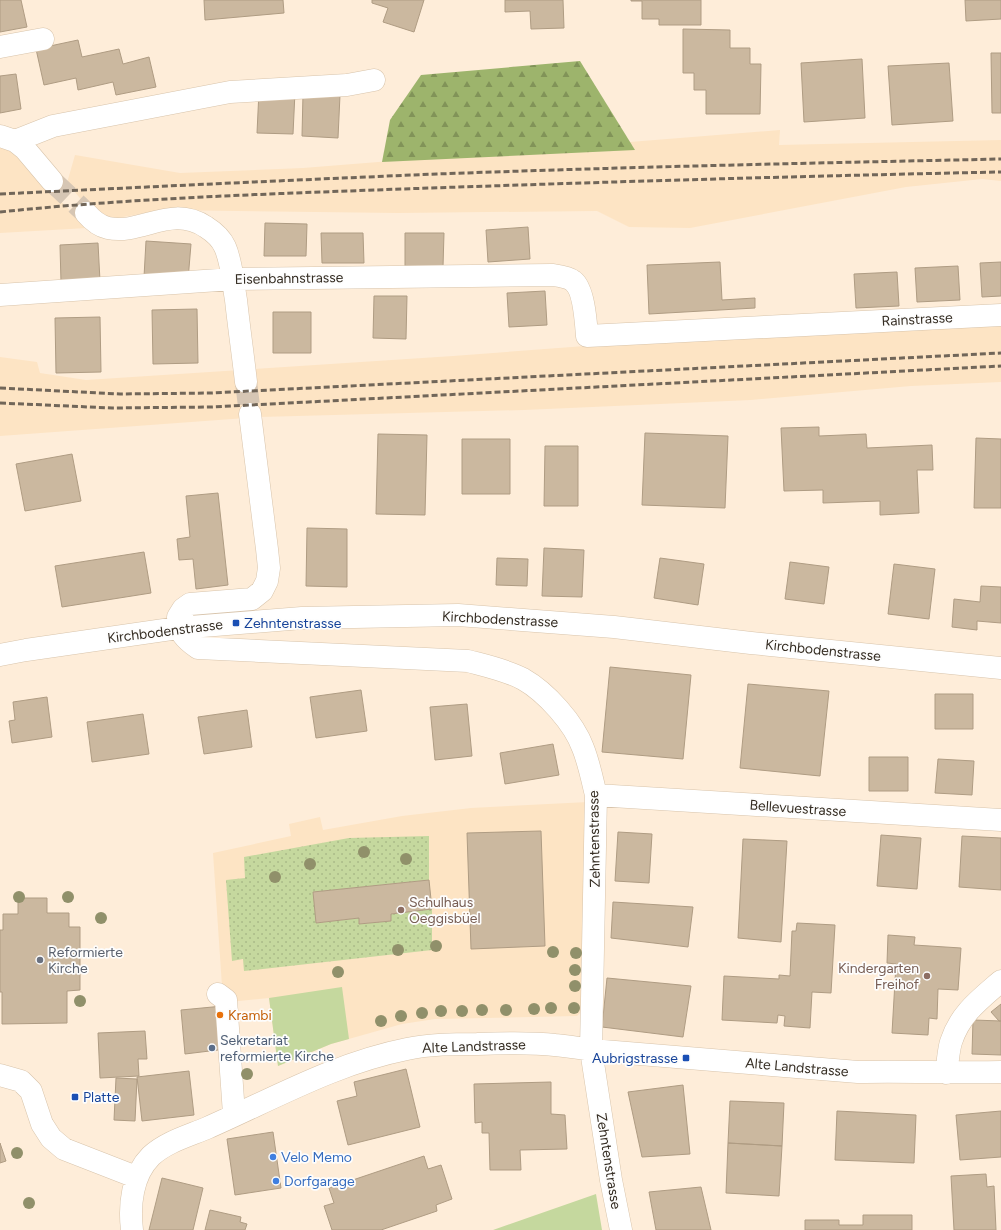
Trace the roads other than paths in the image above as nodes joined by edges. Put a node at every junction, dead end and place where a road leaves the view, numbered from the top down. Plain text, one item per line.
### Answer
1 (43, 39) dead end
2 (0, 47) edge
3 (374, 80) dead end
4 (8, 139) edge
5 (52, 181) tunnel mouth
6 (86, 213) tunnel mouth
7 (233, 278) junction
8 (0, 295) edge
9 (1001, 315) edge
10 (587, 336) joint
11 (246, 382) tunnel mouth
12 (250, 414) tunnel mouth
13 (178, 628) junction
14 (0, 655) edge
15 (1001, 668) edge
16 (596, 795) junction
17 (1001, 820) edge
18 (1001, 981) edge
19 (218, 994) dead end
20 (591, 1050) junction
21 (1001, 1072) edge
22 (946, 1073) junction
23 (0, 1075) edge
24 (234, 1114) junction
25 (136, 1177) junction
26 (132, 1230) edge
27 (621, 1230) edge

1 - 2 street
3 - 4 street
4 - 5 street
6 - 7 street
7 - 8 street, Eisenbahnstrasse
7 - 10 street, Eisenbahnstrasse
7 - 11 street
9 - 10 street, Rainstrasse
12 - 13 street
13 - 14 street, Kirchbodenstrasse
13 - 15 street, Kirchbodenstrasse
13 - 16 street, Zehntenstrasse
16 - 17 street, Bellevuestrasse
16 - 20 street, Zehntenstrasse
18 - 22 street
19 - 24 street
20 - 22 street, Alte Landstrasse
20 - 24 street, Alte Landstrasse
20 - 27 street, Zehntenstrasse
21 - 22 street, Alte Landstrasse
23 - 25 street
24 - 25 street, Alte Landstrasse
25 - 26 street

